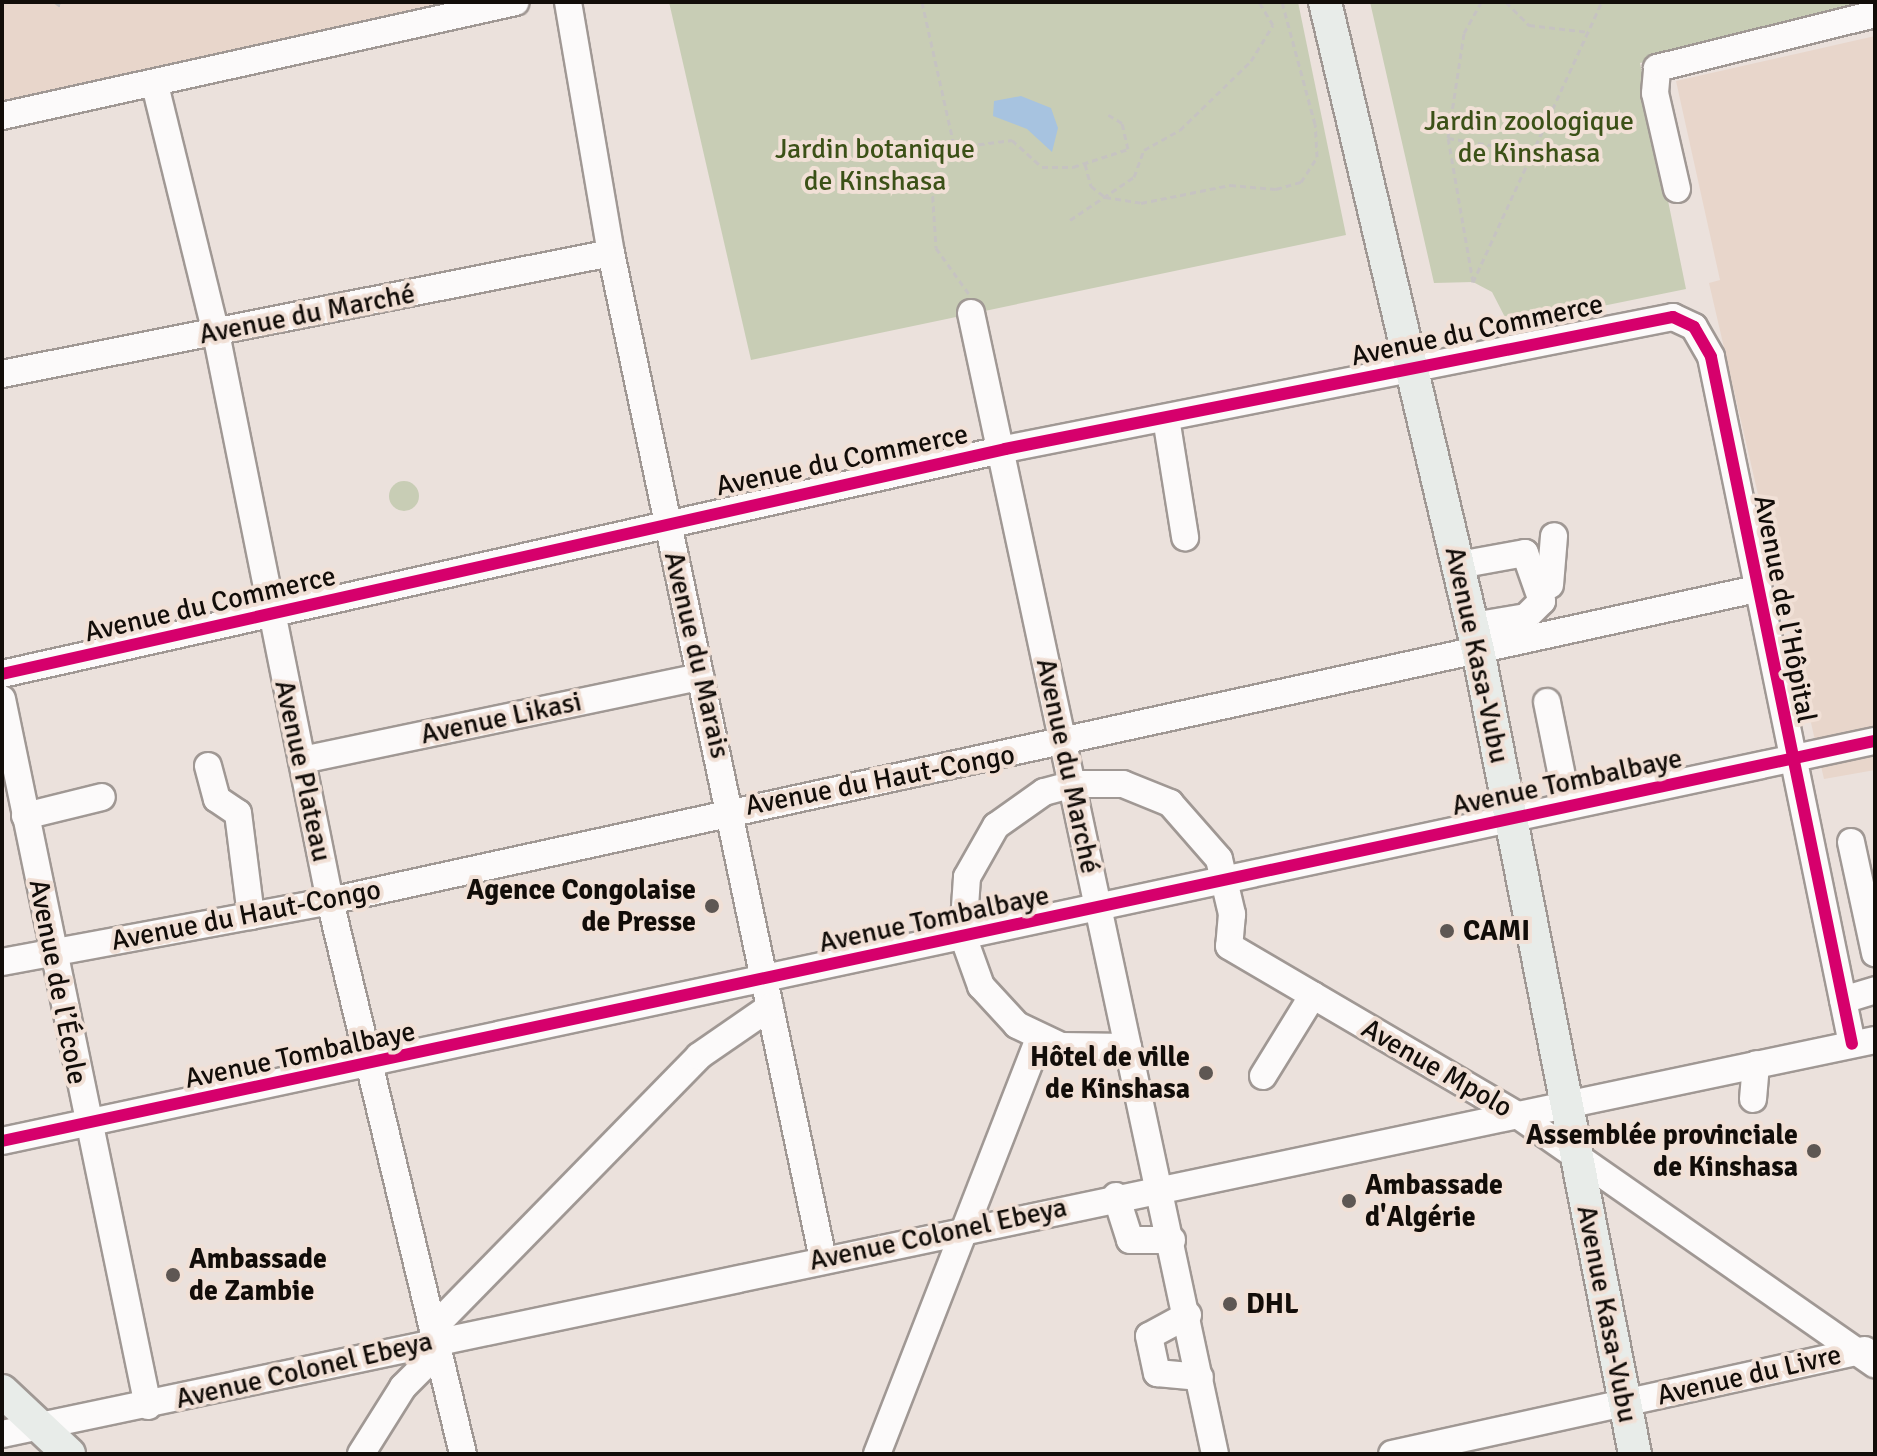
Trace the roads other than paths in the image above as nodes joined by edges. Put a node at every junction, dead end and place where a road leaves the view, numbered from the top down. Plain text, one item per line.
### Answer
1 (516, 2) edge
2 (568, 2) edge
3 (1325, 2) edge
4 (1875, 14) edge
5 (155, 85) junction
6 (2, 116) edge
7 (1677, 189) dead end
8 (611, 253) junction
9 (971, 313) road end
10 (1694, 327) joint
11 (216, 333) junction
12 (1412, 370) junction
13 (2, 374) edge
14 (1166, 418) junction
15 (1005, 449) junction
16 (667, 523) junction
17 (1554, 536) dead end
18 (1185, 537) dead end
19 (1459, 565) junction
20 (1756, 589) junction
21 (269, 616) junction
22 (1558, 632) junction
23 (1476, 638) junction
24 (2, 674) edge
25 (700, 677) junction
26 (2, 699) edge
27 (1547, 702) dead end
28 (1875, 741) edge
29 (1065, 744) junction
30 (1790, 758) junction
31 (302, 760) junction
32 (208, 766) dead end
33 (1073, 784) junction
34 (102, 797) dead end
35 (1568, 806) junction
36 (732, 810) junction
37 (25, 816) junction
38 (1514, 818) junction
39 (1851, 842) dead end
40 (1228, 883) junction
41 (330, 901) junction
42 (1098, 910) junction
43 (251, 916) junction
44 (963, 936) junction
45 (52, 953) junction
46 (1875, 953) edge
47 (2, 962) edge
48 (764, 978) junction
49 (1875, 990) edge
50 (1313, 995) junction
51 (1843, 1000) junction
52 (770, 1007) junction
53 (1039, 1038) junction
54 (1864, 1042) edge
55 (1128, 1047) junction
56 (369, 1064) junction
57 (1756, 1064) junction
58 (1263, 1076) dead end
59 (1753, 1099) dead end
60 (1568, 1105) junction
61 (1519, 1116) junction
62 (86, 1126) junction
63 (2, 1141) edge
64 (1577, 1157) junction
65 (1162, 1186) junction
66 (1116, 1196) junction
67 (966, 1228) junction
68 (1172, 1240) junction
69 (823, 1259) junction
70 (1188, 1315) junction
71 (435, 1340) junction
72 (1869, 1355) edge
73 (1200, 1377) junction
74 (2, 1391) edge
75 (1624, 1405) junction
76 (148, 1406) junction
77 (39, 1427) junction
78 (2, 1434) edge
79 (69, 1454) edge
80 (361, 1454) edge
81 (463, 1454) edge
82 (877, 1454) edge
83 (1215, 1454) edge
84 (1392, 1454) edge
85 (1635, 1454) edge

1 - 5 street
2 - 8 street, Avenue du Marais
3 - 12 main road, Avenue Kasa-Vubu
4 - 7 street
5 - 6 street
5 - 11 street, Avenue Plateau
8 - 11 street, Avenue du Marché
8 - 16 street, Avenue du Marais
9 - 15 street, Avenue du Marché
10 - 12 street, Avenue du Commerce
10 - 20 street, Avenue de l’Hôpital
11 - 13 street, Avenue du Marché
11 - 21 street, Avenue Plateau
12 - 14 street, Avenue du Commerce
12 - 19 main road, Avenue Kasa-Vubu
14 - 15 street, Avenue du Commerce
14 - 18 street
15 - 16 street, Avenue du Commerce
15 - 29 street, Avenue du Marché
16 - 21 street, Avenue du Commerce
16 - 25 street, Avenue du Marais
17 - 22 street
19 - 23 main road, Avenue Kasa-Vubu
19 - 23 street
20 - 22 street, Avenue du Haut-Congo
20 - 30 street, Avenue de l’Hôpital
21 - 24 street, Avenue du Commerce
21 - 31 street, Avenue Plateau
22 - 23 street, Avenue du Haut-Congo
23 - 29 street, Avenue du Haut-Congo
23 - 38 main road, Avenue Kasa-Vubu
25 - 31 street, Avenue Likasi
25 - 36 street, Avenue du Marais
26 - 37 street, Avenue de l’École
27 - 35 street
28 - 30 street, Avenue Tombalbaye
29 - 33 street, Avenue du Marché
29 - 36 street, Avenue du Haut-Congo
30 - 35 street, Avenue Tombalbaye
30 - 51 street, Avenue de l’Hôpital
31 - 41 street, Avenue Plateau
32 - 43 street
33 - 40 street
33 - 42 street, Avenue du Marché
33 - 44 street
34 - 37 street
35 - 38 street, Avenue Tombalbaye
36 - 41 street, Avenue du Haut-Congo
36 - 48 street, Avenue du Marais
37 - 45 street, Avenue de l’École
38 - 40 street, Avenue Tombalbaye
38 - 60 main road, Avenue Kasa-Vubu
39 - 46 street
40 - 42 street, Avenue Tombalbaye
40 - 50 street, Avenue Mpolo
41 - 43 street, Avenue du Haut-Congo
41 - 56 street, Avenue Plateau
42 - 44 street, Avenue Tombalbaye
42 - 55 street, Avenue du Marché
43 - 45 street, Avenue du Haut-Congo
44 - 48 street, Avenue Tombalbaye
44 - 53 street
45 - 47 street, Avenue du Haut-Congo
45 - 62 street, Avenue de l’École
48 - 52 street, Avenue du Marais
48 - 56 street, Avenue Tombalbaye
49 - 51 street
50 - 58 street
50 - 61 street, Avenue Mpolo
51 - 54 street, Avenue de l’Hôpital
52 - 69 street, Avenue du Marais
52 - 71 street
53 - 55 street
53 - 67 street
54 - 57 street, Avenue Colonel Ebeya
55 - 65 street, Avenue du Marché
56 - 62 street, Avenue Tombalbaye
56 - 71 street, Avenue Plateau
57 - 59 street
57 - 60 street, Avenue Colonel Ebeya
60 - 61 street, Avenue Colonel Ebeya
60 - 64 main road, Avenue Kasa-Vubu
61 - 64 street, Avenue Mpolo
61 - 65 street, Avenue Colonel Ebeya
62 - 63 street, Avenue Tombalbaye
62 - 76 street, Avenue de l’École
64 - 72 street, Avenue Mpolo
64 - 75 main road, Avenue Kasa-Vubu
65 - 66 street, Avenue Colonel Ebeya
65 - 68 street, Avenue du Marché
66 - 67 street, Avenue Colonel Ebeya
66 - 68 street
67 - 69 street, Avenue Colonel Ebeya
67 - 82 street
68 - 70 street, Avenue du Marché
69 - 71 street, Avenue Colonel Ebeya
70 - 73 street, Avenue du Marché
70 - 73 street
71 - 76 street, Avenue Colonel Ebeya
71 - 80 street
71 - 81 street, Avenue Plateau
72 - 75 street, Avenue du Livre
73 - 83 street, Avenue du Marché
74 - 77 main road
75 - 84 street, Avenue du Livre
75 - 85 main road, Avenue Kasa-Vubu
76 - 77 street, Avenue Colonel Ebeya
77 - 78 street, Avenue Colonel Ebeya
77 - 79 main road

